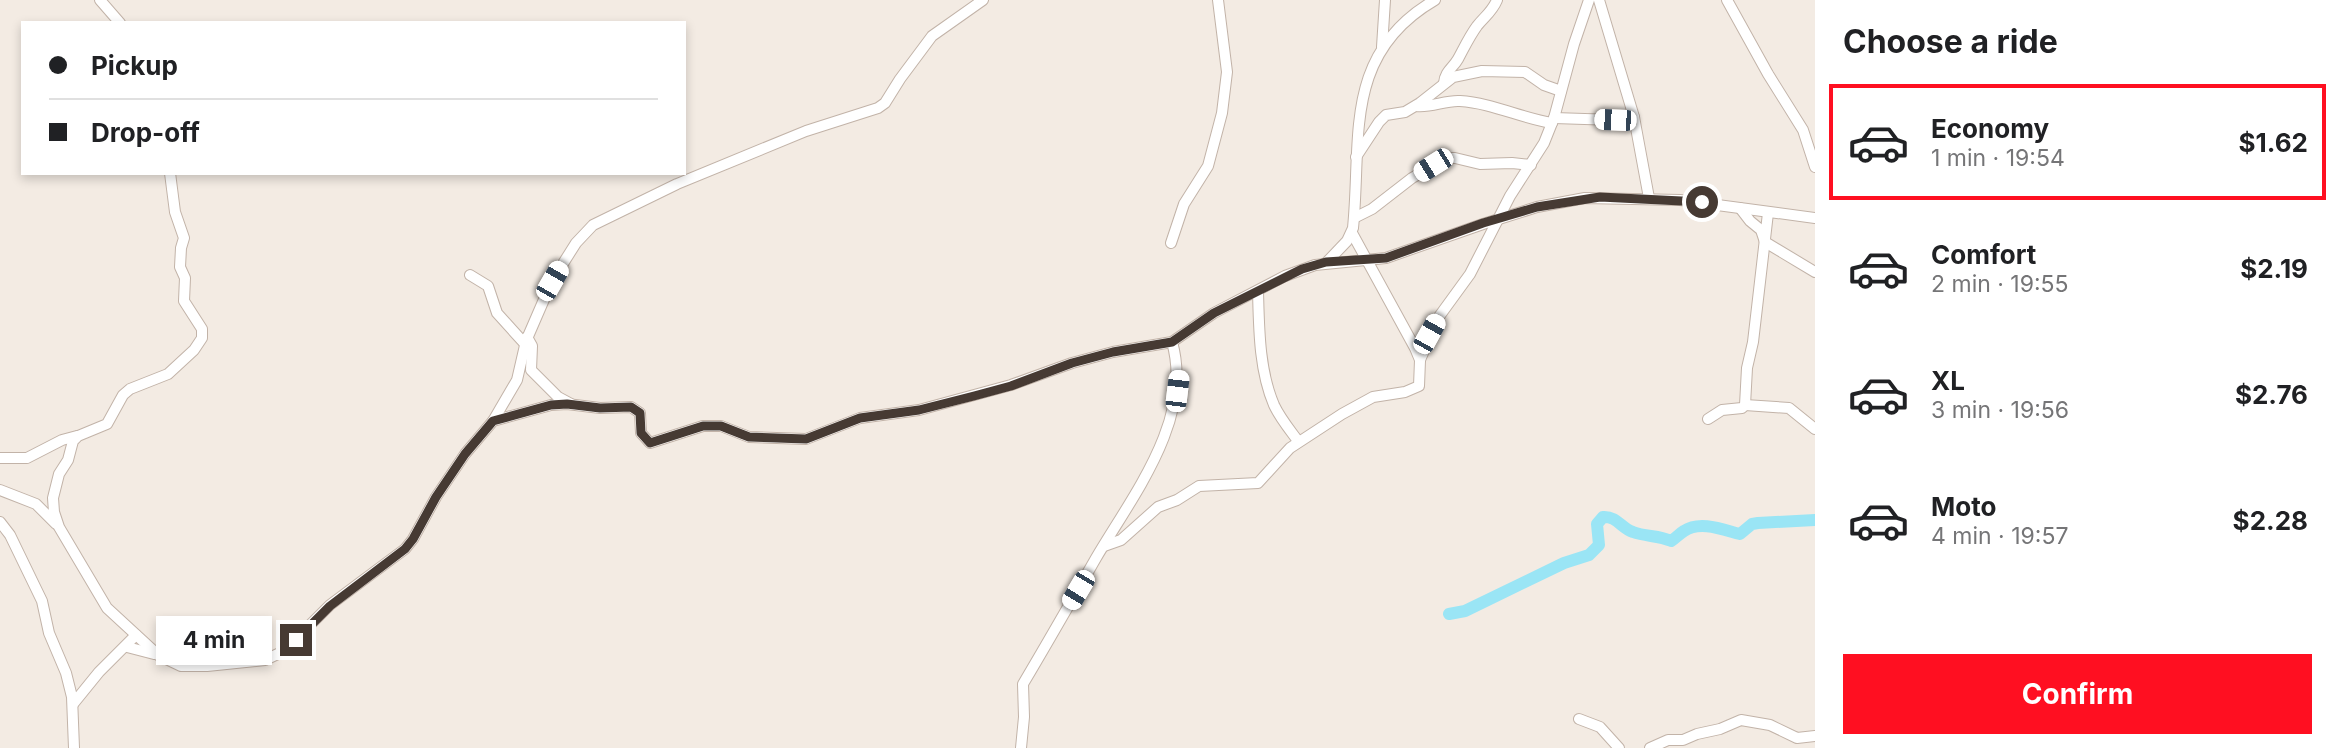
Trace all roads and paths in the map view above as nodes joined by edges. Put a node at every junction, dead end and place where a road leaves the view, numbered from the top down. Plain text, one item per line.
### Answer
1 (100, 0) edge
2 (983, 0) edge
3 (1218, 0) edge
4 (1385, 0) edge
5 (1435, 0) edge
6 (1497, 0) edge
7 (1589, 0) edge
8 (1599, 0) edge
9 (1727, 0) edge
10 (118, 21) edge
11 (1382, 47) junction
12 (1444, 83) junction
13 (1561, 91) junction
14 (1415, 106) junction
15 (1634, 117) junction
16 (1553, 120) junction
17 (1355, 158) junction
18 (1531, 165) junction
19 (1815, 167) edge
20 (170, 175) edge
21 (1649, 198) junction
22 (1740, 208) junction
23 (1768, 213) junction
24 (1354, 218) junction
25 (1499, 219) junction
26 (1815, 219) edge
27 (1352, 233) junction
28 (1765, 242) junction
29 (1171, 243) dead end
30 (1368, 261) junction
31 (1326, 262) junction
32 (1815, 272) edge
33 (470, 275) dead end
34 (1258, 291) junction
35 (526, 341) junction
36 (1172, 342) junction
37 (1420, 360) junction
38 (571, 404) junction
39 (1745, 405) junction
40 (1708, 419) dead end
41 (493, 421) junction
42 (1815, 429) edge
43 (78, 436) junction
44 (1298, 441) junction
45 (0, 457) edge
46 (0, 490) edge
47 (0, 522) edge
48 (59, 527) junction
49 (1104, 545) junction
50 (136, 635) junction
51 (127, 647) junction
52 (158, 655) junction
53 (73, 704) junction
54 (1579, 719) dead end
55 (1815, 736) edge
56 (74, 748) edge
57 (1021, 748) edge
58 (1619, 748) edge
59 (1650, 748) edge

1 - 10 street
2 - 35 street
3 - 29 street
4 - 11 street
5 - 11 street
6 - 12 street
7 - 13 street
8 - 15 street
9 - 19 street
11 - 17 street
12 - 13 street
12 - 14 street
13 - 16 street
14 - 16 street
14 - 17 street
15 - 16 street
15 - 21 street
16 - 18 street
17 - 24 street
18 - 24 street
18 - 25 street
20 - 43 street
21 - 22 street
21 - 25 street
22 - 23 street
22 - 28 street
23 - 26 street
23 - 28 street
24 - 27 street
25 - 30 street
25 - 37 street
27 - 30 street
27 - 31 street
28 - 32 street
28 - 39 street
30 - 31 street
30 - 37 street
31 - 34 street
33 - 35 street
34 - 36 street
34 - 44 street
35 - 38 street
35 - 41 street
36 - 38 street
36 - 49 street
37 - 44 street
38 - 41 street
39 - 40 street
39 - 42 street
41 - 52 street
43 - 45 street
43 - 48 street
44 - 49 street
46 - 48 street
47 - 53 street
48 - 50 street
49 - 57 street
50 - 51 street
50 - 52 street
51 - 52 street
51 - 53 street
53 - 56 street
54 - 58 street
55 - 59 street

